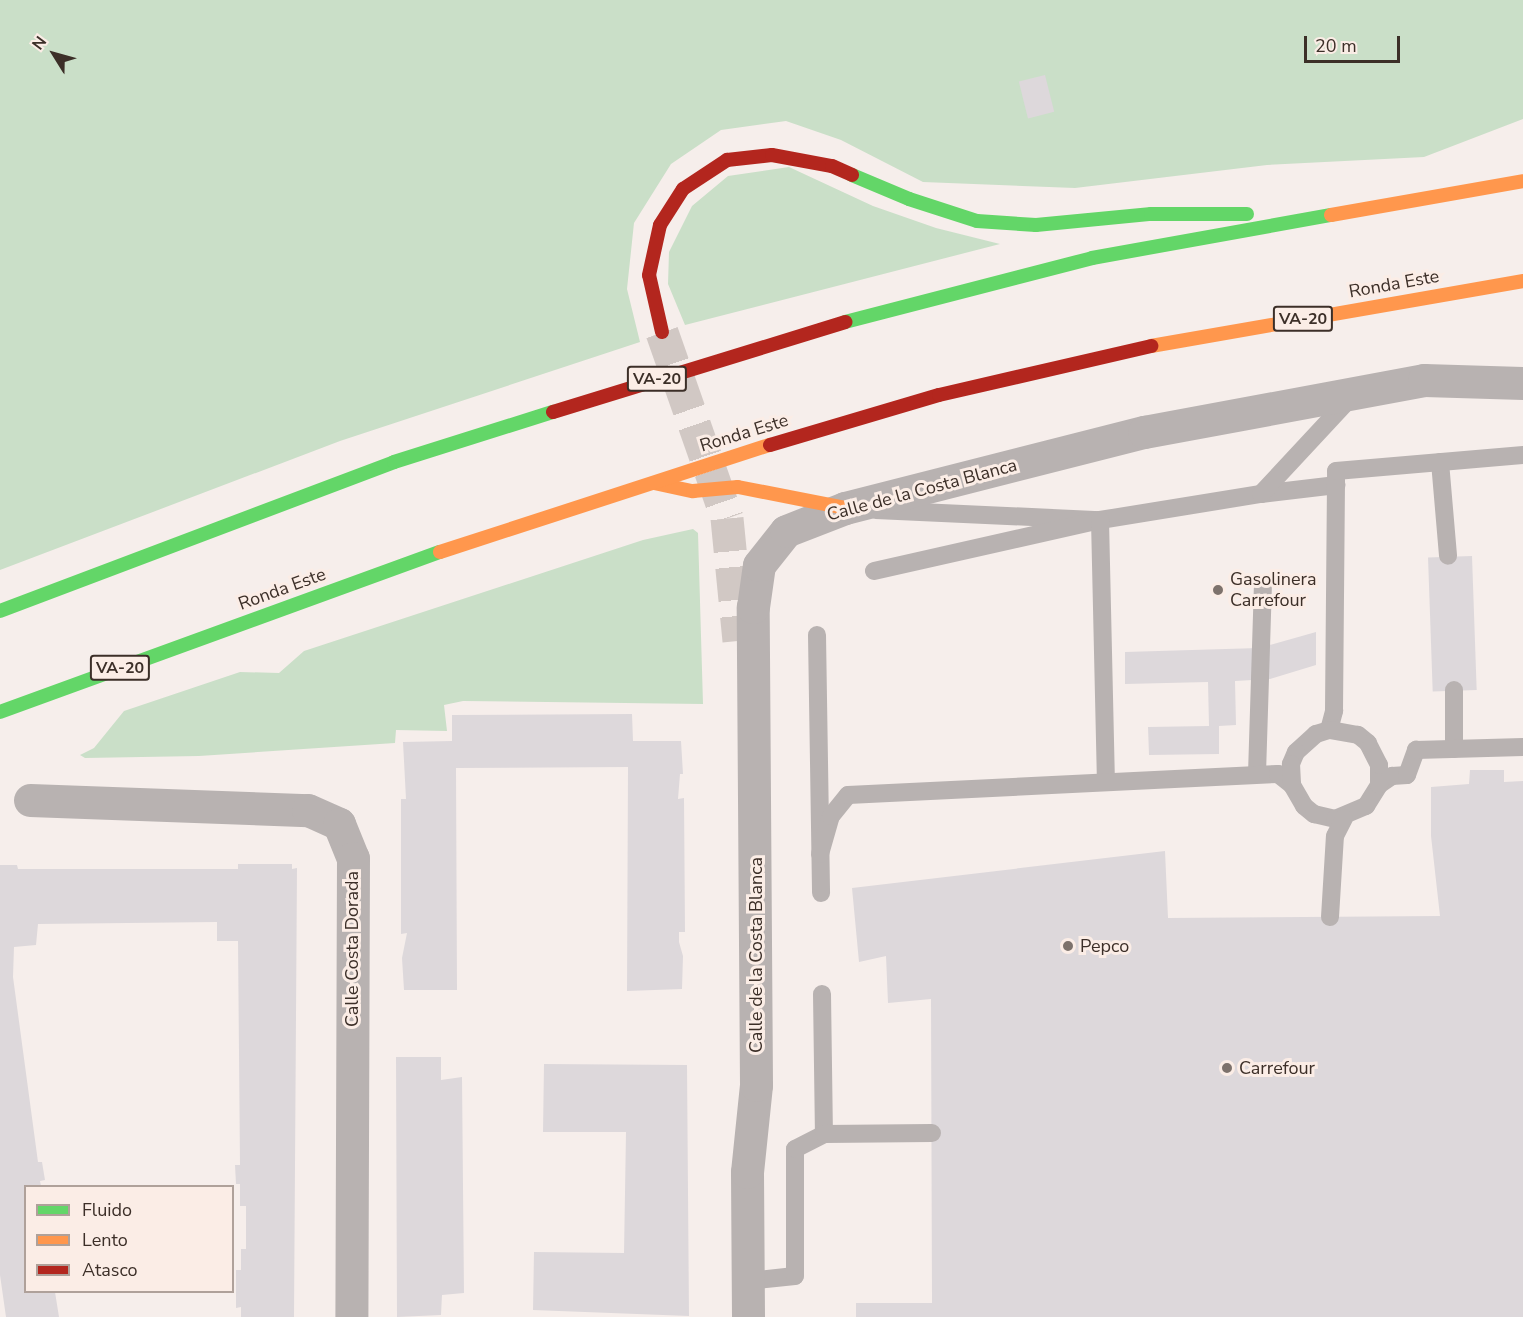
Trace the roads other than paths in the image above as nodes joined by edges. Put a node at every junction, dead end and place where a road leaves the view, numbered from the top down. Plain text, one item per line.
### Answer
1 (1523, 166) edge
2 (1523, 181) edge
3 (1493, 185) junction
4 (1333, 214) junction
5 (1523, 280) edge
6 (1472, 290) junction
7 (1513, 298) dead end
8 (662, 332) tunnel mouth
9 (1523, 383) edge
10 (1356, 392) junction
11 (1523, 455) edge
12 (1440, 462) junction
13 (647, 482) junction
14 (1336, 485) junction
15 (1261, 494) junction
16 (845, 508) junction
17 (1100, 520) junction
18 (1448, 556) dead end
19 (874, 571) dead end
20 (1263, 588) dead end
21 (0, 611) edge
22 (817, 635) dead end
23 (739, 640) tunnel mouth
24 (1454, 690) dead end
25 (0, 712) edge
26 (1338, 730) junction
27 (1523, 747) edge
28 (1454, 749) junction
29 (1257, 774) junction
30 (1287, 775) junction
31 (1383, 775) junction
32 (1106, 781) junction
33 (30, 800) dead end
34 (1335, 818) junction
35 (820, 854) junction
36 (821, 893) dead end
37 (1330, 917) dead end
38 (822, 994) dead end
39 (932, 1133) dead end
40 (824, 1134) junction
41 (747, 1172) junction
42 (748, 1281) junction
43 (351, 1317) edge
44 (748, 1317) edge

1 - 3 highway
2 - 3 highway, VA-20
3 - 4 highway, VA-20
4 - 8 highway
4 - 21 highway, VA-20
5 - 6 highway, Ronda Este / VA-20
6 - 7 highway
6 - 13 highway, Ronda Este / VA-20
9 - 10 street, Calle de la Costa Blanca
10 - 15 lane
10 - 16 street, Calle de la Costa Blanca
11 - 12 lane
12 - 14 lane
12 - 18 lane
13 - 16 highway
13 - 25 highway, Ronda Este / VA-20
14 - 15 lane
14 - 26 lane
15 - 17 lane
16 - 17 lane
16 - 41 street, Calle de la Costa Blanca
17 - 19 lane
17 - 32 lane
20 - 29 lane
22 - 35 lane
23 - 41 street, Calle de la Costa Blanca
24 - 28 lane
26 - 30 lane
26 - 31 lane
27 - 28 lane
28 - 31 lane
29 - 30 lane
29 - 32 lane
30 - 34 lane
31 - 34 lane
32 - 35 lane
33 - 43 street, Calle Costa Dorada
34 - 37 lane
35 - 36 lane
38 - 40 lane
39 - 40 lane
40 - 42 lane
41 - 42 street, Calle de la Costa Blanca
42 - 44 street, Calle de la Costa Blanca

